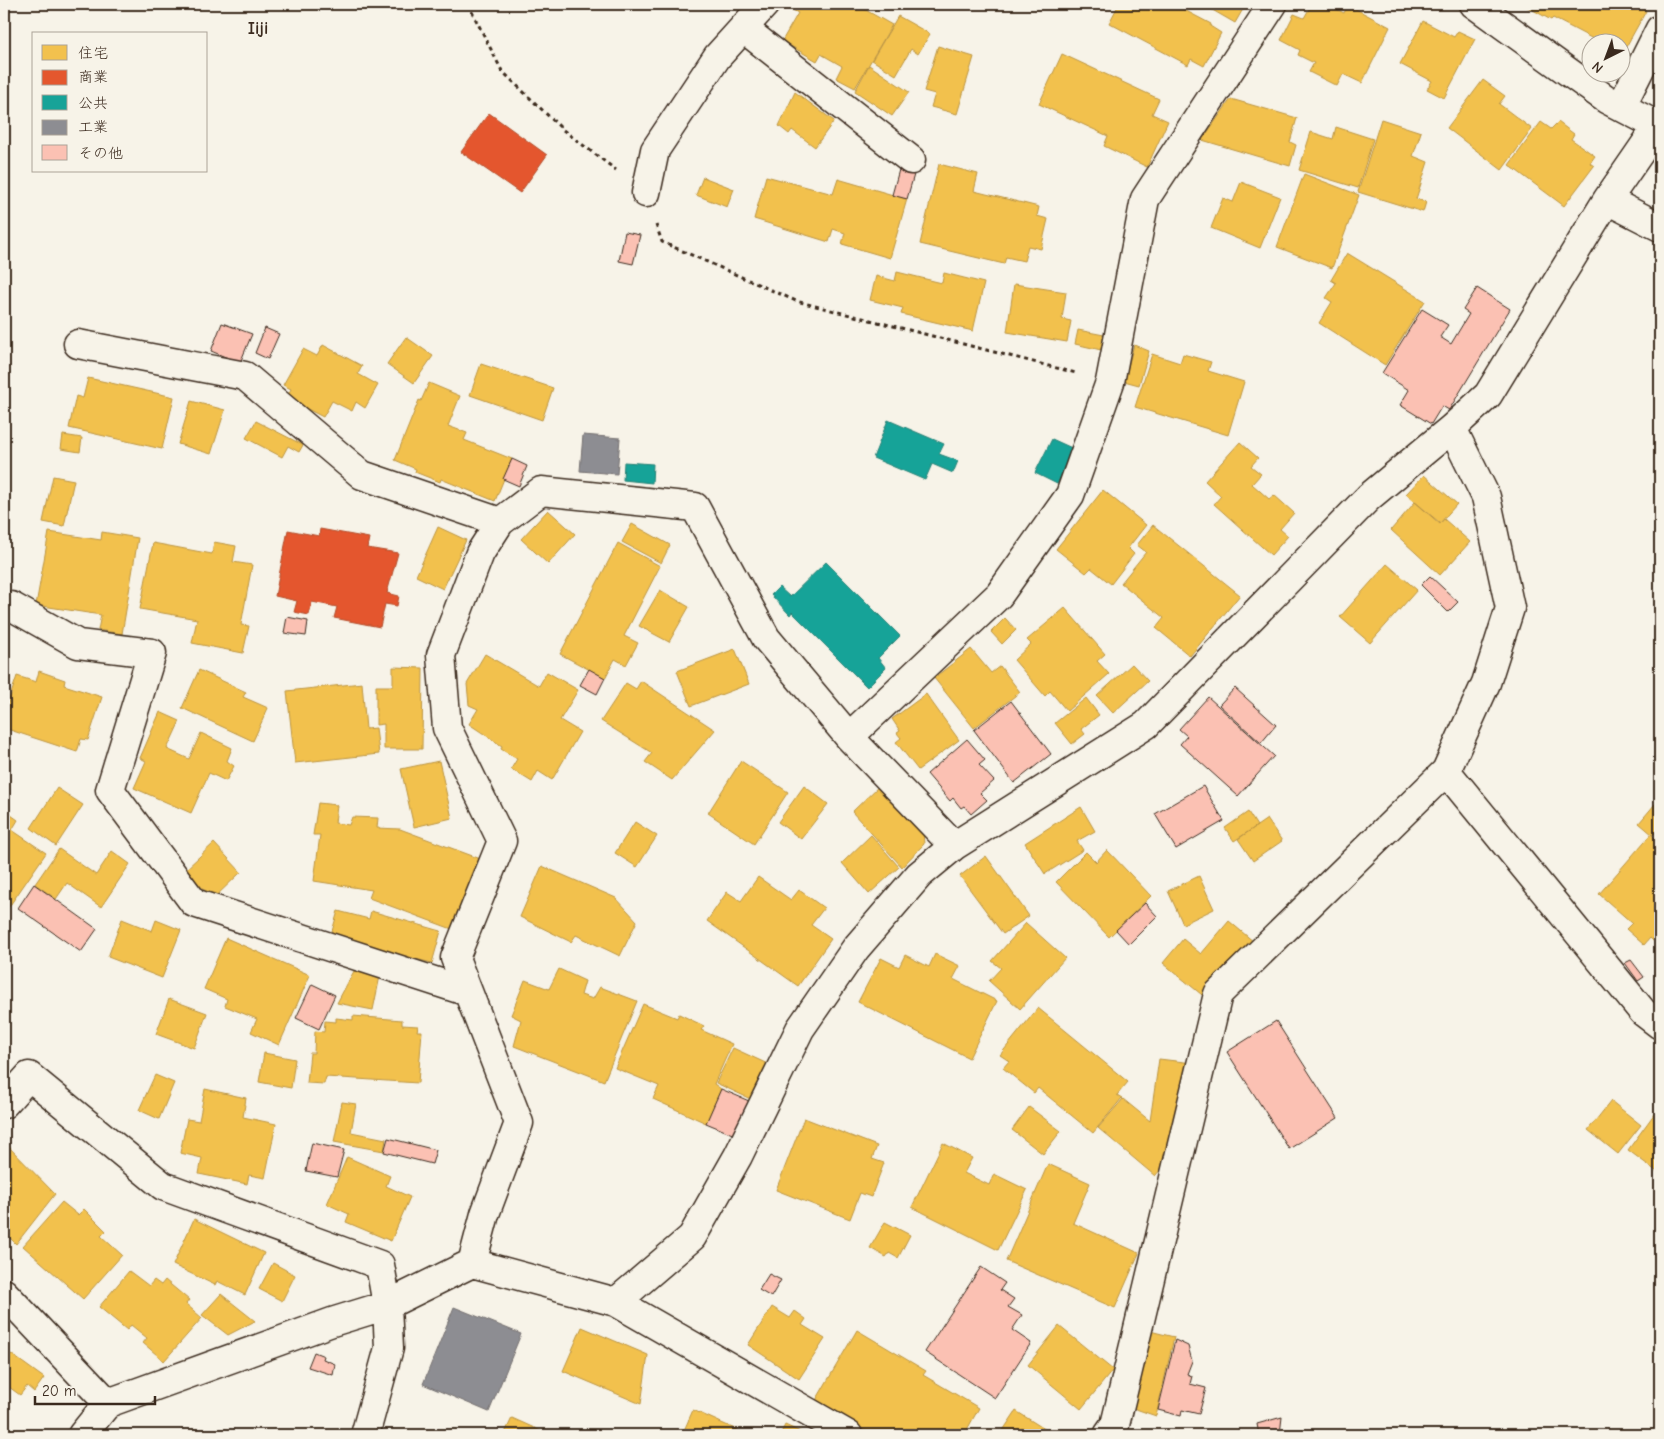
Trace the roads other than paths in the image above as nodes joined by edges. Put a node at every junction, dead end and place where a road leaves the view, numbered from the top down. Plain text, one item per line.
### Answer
1 (765, 4) edge
2 (1273, 4) edge
3 (1474, 4) edge
4 (743, 28) junction
5 (1660, 29) edge
6 (1621, 106) junction
7 (912, 160) dead end
8 (646, 193) road end
9 (1607, 200) junction
10 (1660, 227) edge
11 (78, 344) dead end
12 (1452, 428) junction
13 (500, 522) junction
14 (4, 606) edge
15 (849, 737) junction
16 (1446, 770) junction
17 (954, 846) junction
18 (468, 992) junction
19 (1660, 1024) edge
20 (4, 1104) edge
21 (472, 1263) junction
22 (4, 1293) edge
23 (616, 1302) junction
24 (387, 1305) junction
25 (108, 1403) junction
26 (82, 1435) edge
27 (365, 1435) edge
28 (848, 1435) edge
29 (1108, 1435) edge

1 - 4 street
2 - 15 street
3 - 6 street
4 - 7 street
4 - 8 street
5 - 6 street
6 - 9 street
9 - 10 street
9 - 12 street
11 - 13 street
12 - 16 street
12 - 17 street
13 - 15 street
13 - 18 street
14 - 18 street
15 - 17 street
16 - 19 street
16 - 29 street
17 - 23 street
18 - 21 street
20 - 24 street
21 - 23 street
21 - 24 street
22 - 25 street
23 - 28 street
24 - 25 street
24 - 27 street
25 - 26 street

